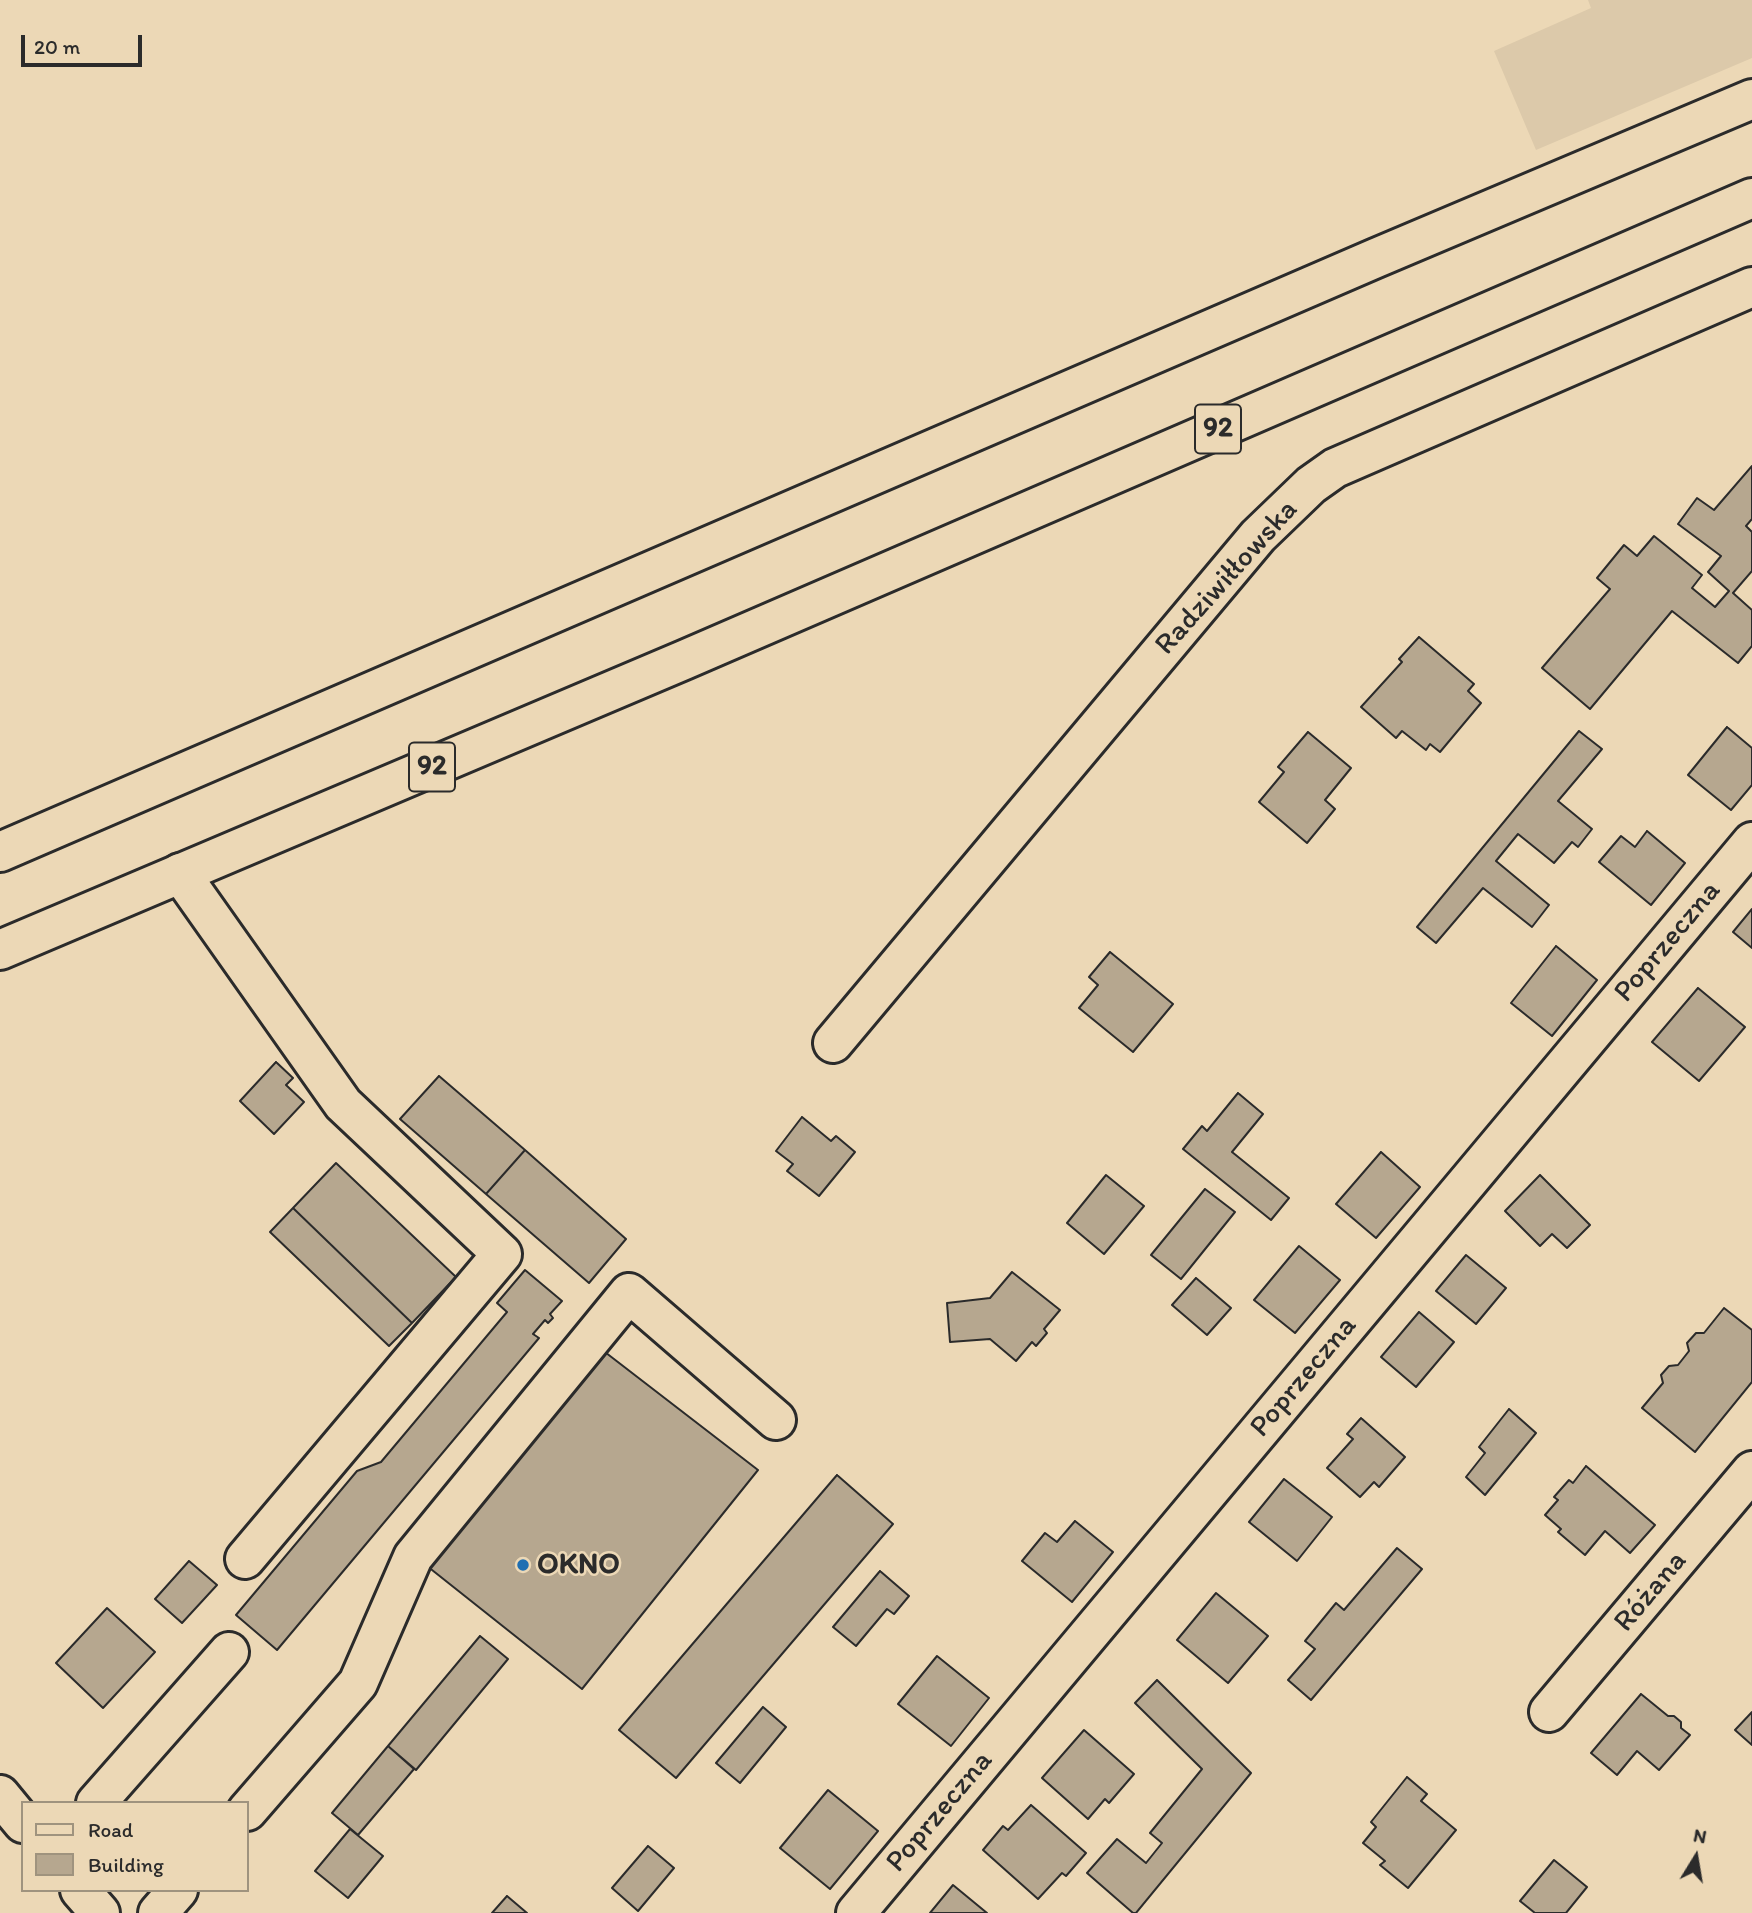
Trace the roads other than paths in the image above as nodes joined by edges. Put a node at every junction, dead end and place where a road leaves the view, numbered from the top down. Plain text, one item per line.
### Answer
1 (1752, 99) edge
2 (1752, 198) edge
3 (1752, 287) edge
4 (1752, 842) edge
5 (0, 852) edge
6 (180, 873) junction
7 (0, 950) edge
8 (833, 1043) dead end
9 (776, 1420) dead end
10 (1752, 1471) edge
11 (246, 1559) dead end
12 (229, 1652) dead end
13 (1549, 1712) dead end
14 (0, 1795) edge
15 (98, 1801) edge
16 (248, 1810) edge
17 (21, 1821) edge
18 (82, 1892) edge
19 (176, 1892) edge
20 (100, 1913) edge
21 (158, 1913) edge
22 (856, 1913) edge

1 - 5 street
2 - 6 street, 92
3 - 8 street, Radziwiłłowska
4 - 22 street, Poprzeczna
6 - 7 street, 92
6 - 11 street
9 - 16 street
10 - 13 street, Różana
12 - 15 street
14 - 17 street
18 - 20 street
19 - 21 street

